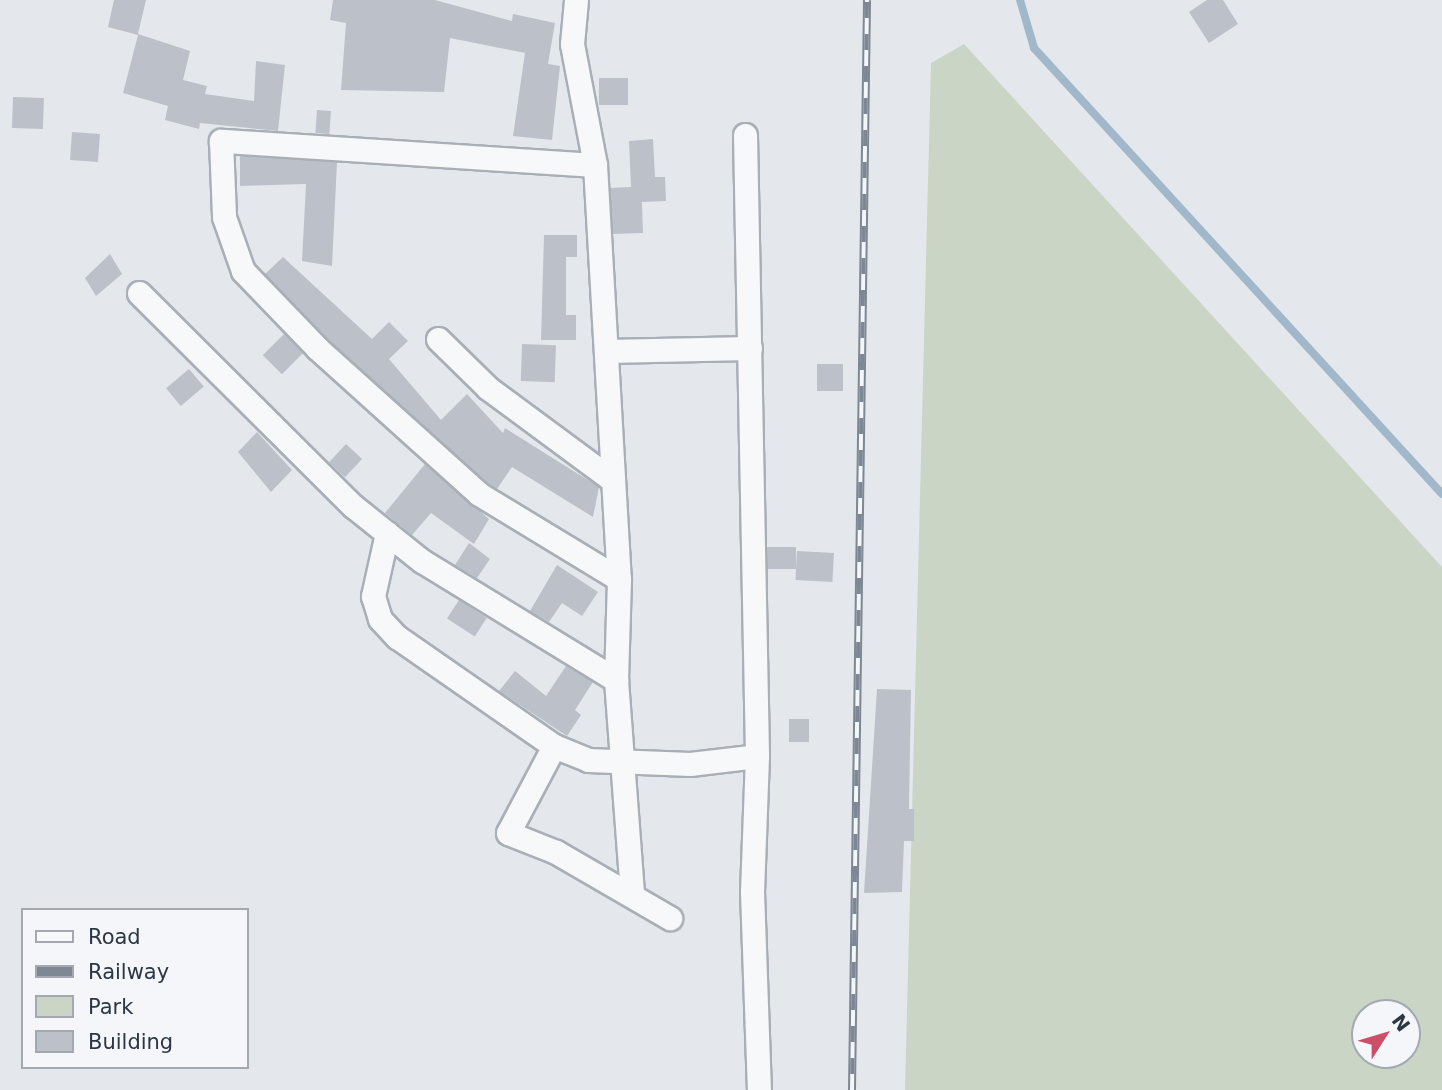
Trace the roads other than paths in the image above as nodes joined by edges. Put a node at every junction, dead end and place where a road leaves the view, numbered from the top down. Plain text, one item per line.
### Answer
1 (576, 0) edge
2 (745, 135) dead end
3 (595, 165) junction
4 (139, 293) dead end
5 (438, 339) dead end
6 (750, 348) junction
7 (606, 351) junction
8 (611, 480) junction
9 (387, 533) junction
10 (619, 579) junction
11 (616, 680) junction
12 (554, 746) junction
13 (757, 756) junction
14 (621, 758) junction
15 (632, 894) junction
16 (670, 918) dead end
17 (759, 1090) edge

1 - 3 street
2 - 6 street
3 - 7 street
3 - 10 street
4 - 9 street
5 - 8 street
6 - 7 street
6 - 13 street
7 - 8 street
8 - 10 street
9 - 11 street
9 - 12 street
10 - 11 street
11 - 14 street
12 - 14 street
12 - 15 street
13 - 14 street
13 - 17 street
14 - 15 street
15 - 16 street

